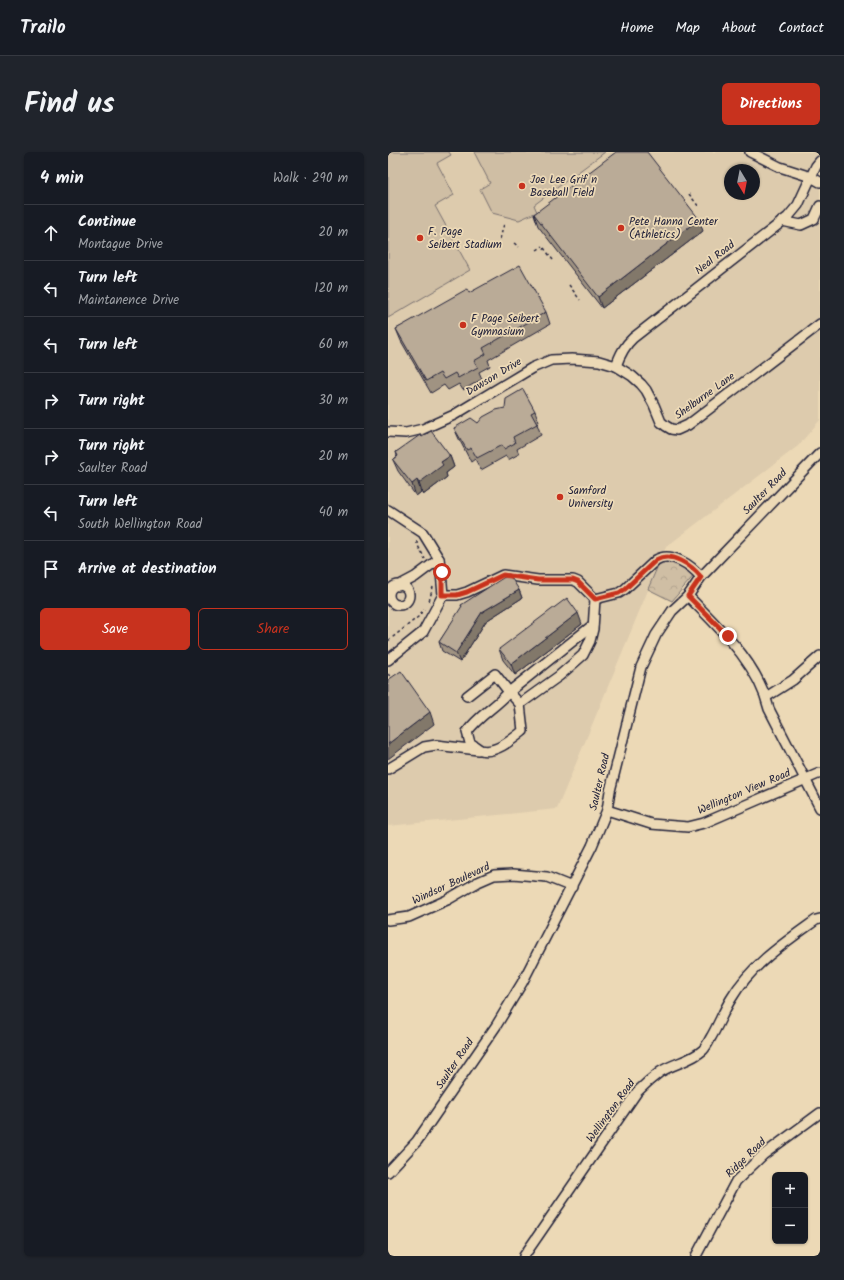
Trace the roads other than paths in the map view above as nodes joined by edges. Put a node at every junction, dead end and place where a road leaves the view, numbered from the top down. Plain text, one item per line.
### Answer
1 (750, 152) edge
2 (820, 161) edge
3 (811, 177) junction
4 (820, 182) edge
5 (820, 206) edge
6 (782, 221) junction
7 (820, 324) edge
8 (616, 366) junction
9 (388, 432) edge
10 (820, 453) edge
11 (388, 510) edge
12 (439, 559) junction
13 (415, 577) junction
14 (701, 577) junction
15 (398, 586) junction
16 (409, 595) junction
17 (442, 595) junction
18 (688, 596) junction
19 (595, 599) junction
20 (593, 625) junction
21 (820, 656) edge
22 (388, 660) edge
23 (509, 692) junction
24 (467, 696) dead end
25 (766, 697) junction
26 (520, 704) junction
27 (481, 750) junction
28 (388, 769) edge
29 (820, 773) edge
30 (805, 779) junction
31 (820, 808) edge
32 (607, 810) junction
33 (572, 886) junction
34 (820, 919) edge
35 (388, 920) edge
36 (820, 1113) edge
37 (388, 1172) edge
38 (524, 1256) edge
39 (696, 1256) edge

1 - 3 street
2 - 3 street, Neal Road
3 - 4 street
3 - 6 street, Neal Road
5 - 6 street
6 - 8 street, Neal Road
7 - 8 street, Shelburne Lane
8 - 9 street, Dawson Drive
10 - 14 street, Saulter Road
11 - 12 street
12 - 13 street
12 - 17 street
13 - 15 street
13 - 16 street
14 - 18 street, Saulter Road
14 - 19 street
15 - 16 street
15 - 16 street
17 - 19 street
17 - 22 street
18 - 25 street
18 - 32 street, Saulter Road
19 - 20 street
20 - 23 street
20 - 26 street
21 - 25 street
23 - 24 street
23 - 26 street
23 - 27 street
25 - 30 street
26 - 27 street
27 - 28 street
29 - 30 street, Wellington View Road
30 - 31 street
30 - 32 street, Wellington View Road
32 - 33 street, Saulter Road
33 - 35 street, Windsor Boulevard
33 - 37 street, Saulter Road
34 - 38 street, Wellington Road
36 - 39 street, Ridge Road

